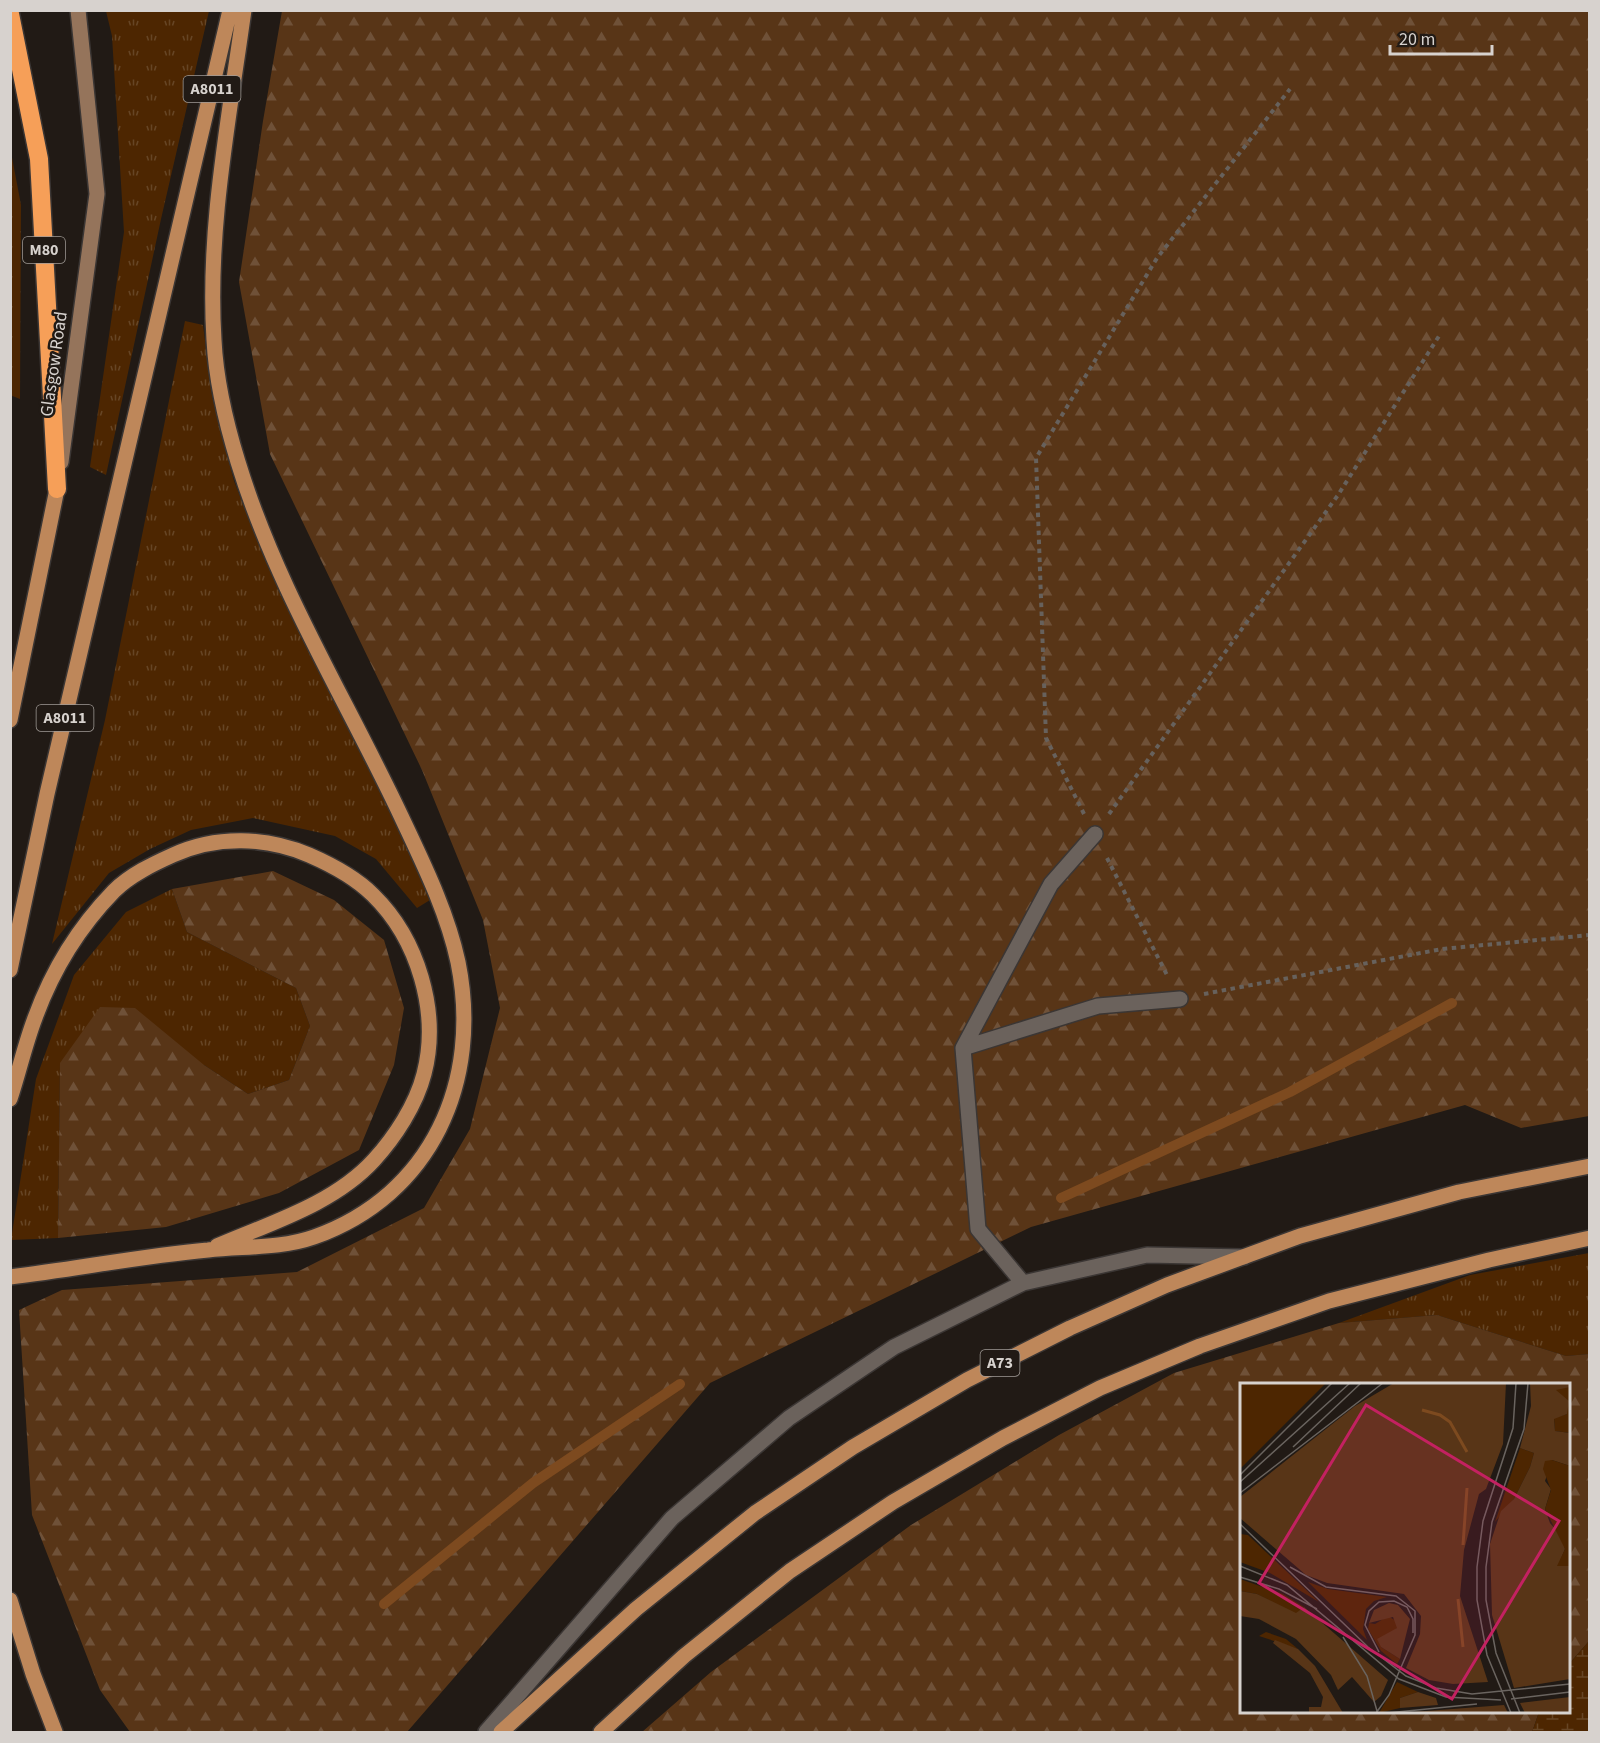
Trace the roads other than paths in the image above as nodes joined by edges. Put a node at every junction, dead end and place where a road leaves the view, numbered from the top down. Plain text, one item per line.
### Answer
1 (78, 10) edge
2 (230, 10) edge
3 (244, 10) edge
4 (10, 14) edge
5 (57, 489) junction
6 (12, 712) edge
7 (1095, 834) road end
8 (10, 970) edge
9 (1180, 999) road end
10 (963, 1048) junction
11 (10, 1099) edge
12 (1590, 1166) edge
13 (1590, 1239) edge
14 (208, 1250) junction
15 (1249, 1257) junction
16 (10, 1277) edge
17 (1023, 1283) junction
18 (10, 1600) edge
19 (55, 1732) edge
20 (486, 1732) edge
21 (501, 1732) edge
22 (601, 1732) edge

1 - 5 main road, Glasgow Road
2 - 8 main road, A8011
3 - 14 main road
4 - 5 highway, M80
5 - 6 main road, Glasgow Road / A8011
7 - 10 lane
9 - 10 lane
10 - 17 lane
11 - 14 main road
12 - 15 main road, A73
13 - 22 main road
14 - 16 main road
15 - 17 lane
15 - 21 main road, A73
17 - 20 lane
18 - 19 main road

